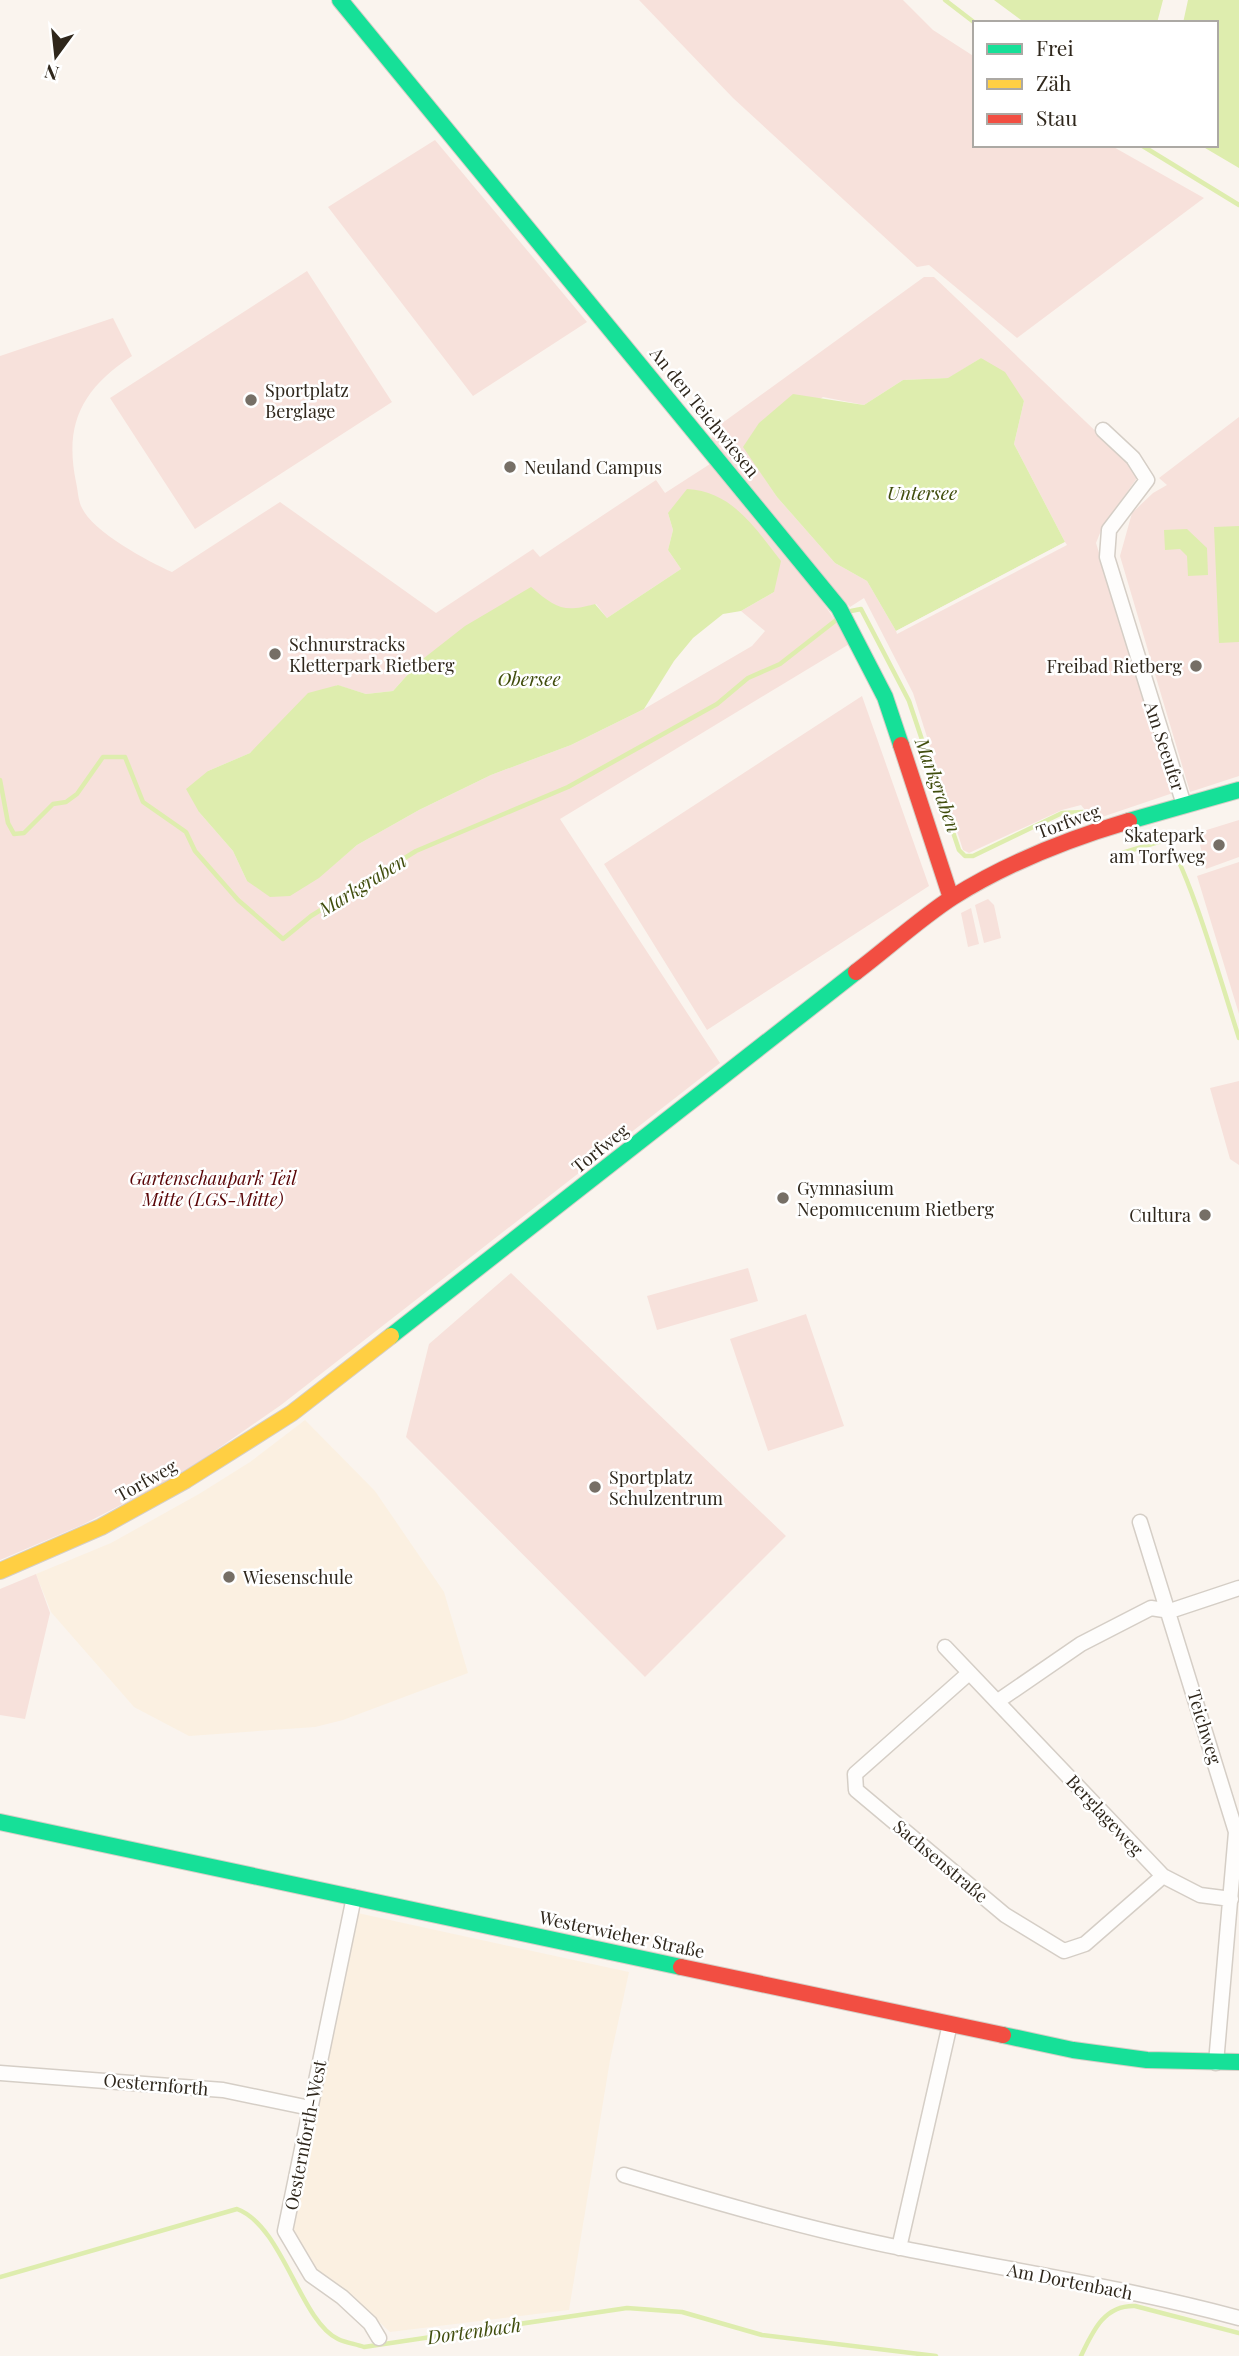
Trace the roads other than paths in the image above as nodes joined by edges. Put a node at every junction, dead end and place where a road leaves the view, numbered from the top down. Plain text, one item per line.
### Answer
1 (340, 0) edge
2 (1103, 430) dead end
3 (1239, 790) edge
4 (1184, 805) junction
5 (951, 898) junction
6 (1140, 1522) dead end
7 (0, 1572) edge
8 (1239, 1588) edge
9 (1170, 1611) junction
10 (945, 1647) dead end
11 (969, 1673) junction
12 (998, 1701) junction
13 (0, 1822) edge
14 (1238, 1831) edge
15 (1163, 1876) junction
16 (354, 1897) junction
17 (1231, 1899) junction
18 (950, 2024) junction
19 (1239, 2062) edge
20 (1216, 2063) junction
21 (0, 2073) edge
22 (310, 2108) junction
23 (624, 2175) dead end
24 (900, 2248) junction
25 (1239, 2318) edge
26 (379, 2337) dead end

1 - 5 street, An den Teichwiesen
2 - 4 street, Am Seeufer
3 - 4 street, Torfweg
4 - 5 street, Torfweg
5 - 7 street, Torfweg
6 - 9 street, Teichweg
8 - 9 street
9 - 12 street
9 - 14 street, Teichweg
10 - 11 street, Berglageweg
11 - 12 street, Berglageweg
11 - 15 street, Sachsenstraße
12 - 15 street, Berglageweg
13 - 16 street, Westerwieher Straße
14 - 17 street, Teichweg
15 - 17 street, Berglageweg
16 - 18 street, Westerwieher Straße
16 - 22 street, Oesternforth-West
17 - 20 street, Teichweg
18 - 20 street, Westerwieher Straße
18 - 24 street
19 - 20 street, Westerwieher Straße
21 - 22 street, Oesternforth
22 - 26 street, Oesternforth-West
23 - 24 street, Am Dortenbach
24 - 25 street, Am Dortenbach

